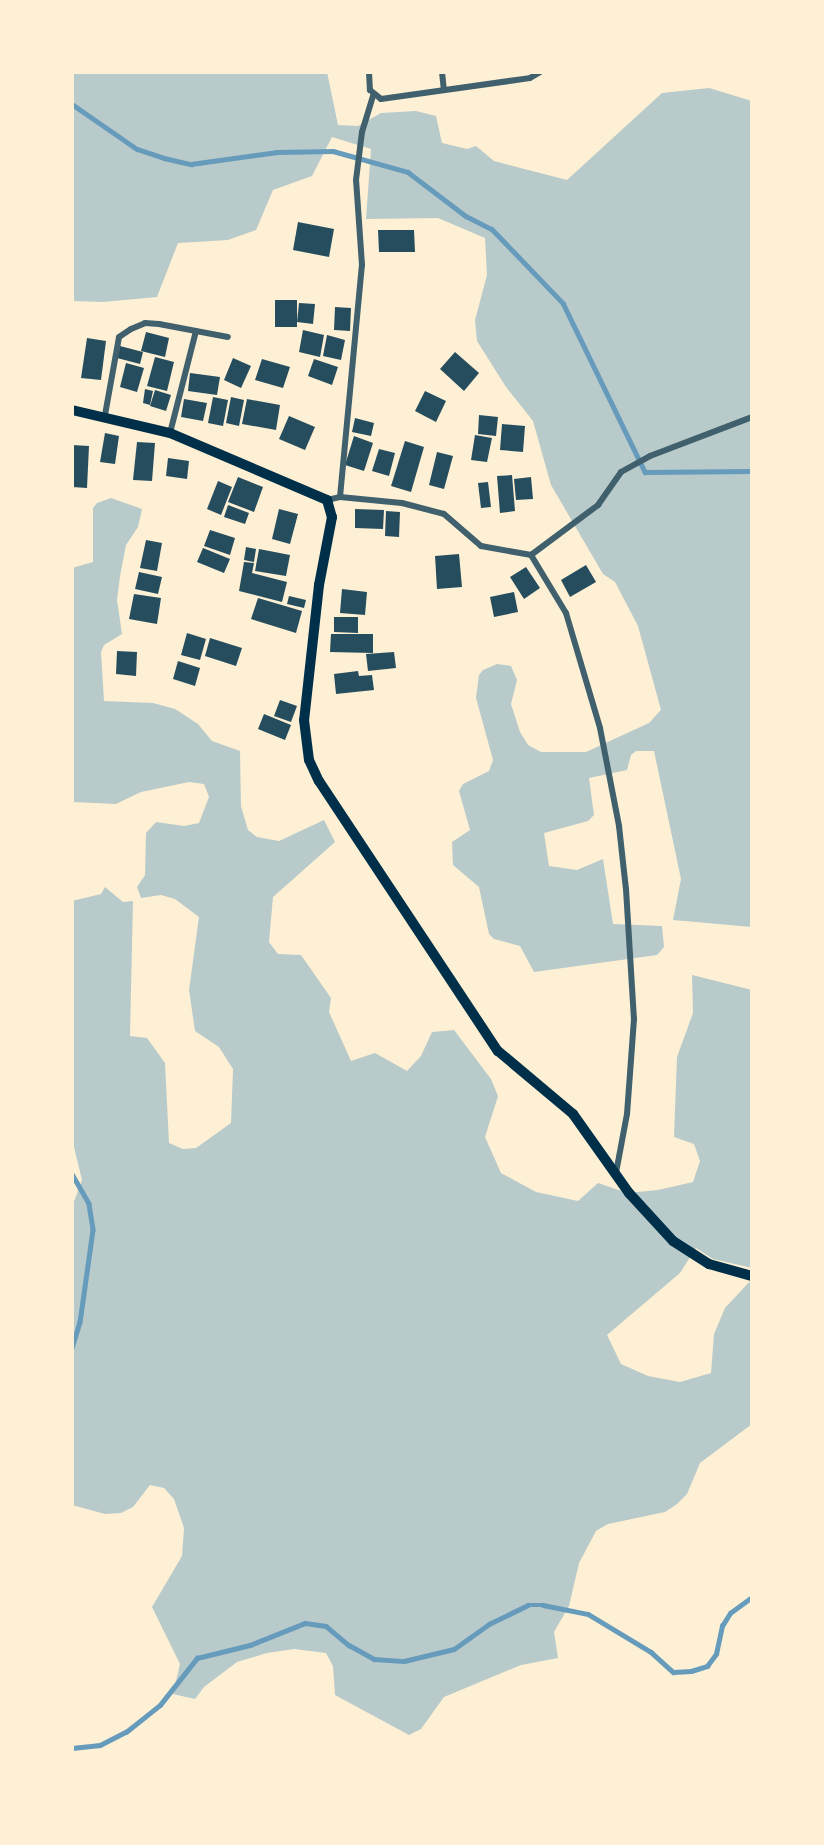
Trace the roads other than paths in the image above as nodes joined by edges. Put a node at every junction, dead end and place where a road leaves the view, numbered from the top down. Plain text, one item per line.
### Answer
1 (369, 72) edge
2 (442, 72) edge
3 (540, 72) edge
4 (444, 90) junction
5 (373, 95) junction
6 (196, 331) junction
7 (228, 337) dead end
8 (72, 410) edge
9 (105, 415) junction
10 (752, 417) edge
11 (170, 433) junction
12 (339, 497) junction
13 (327, 501) junction
14 (531, 555) junction
15 (615, 1175) junction
16 (752, 1276) edge

1 - 5 street
2 - 4 street
3 - 4 street
4 - 5 street
5 - 12 street
6 - 7 street
6 - 9 street
6 - 11 street
8 - 9 main road
9 - 11 main road
10 - 14 street
11 - 13 main road
12 - 13 street
12 - 14 street
13 - 15 main road
14 - 15 street
15 - 16 main road

